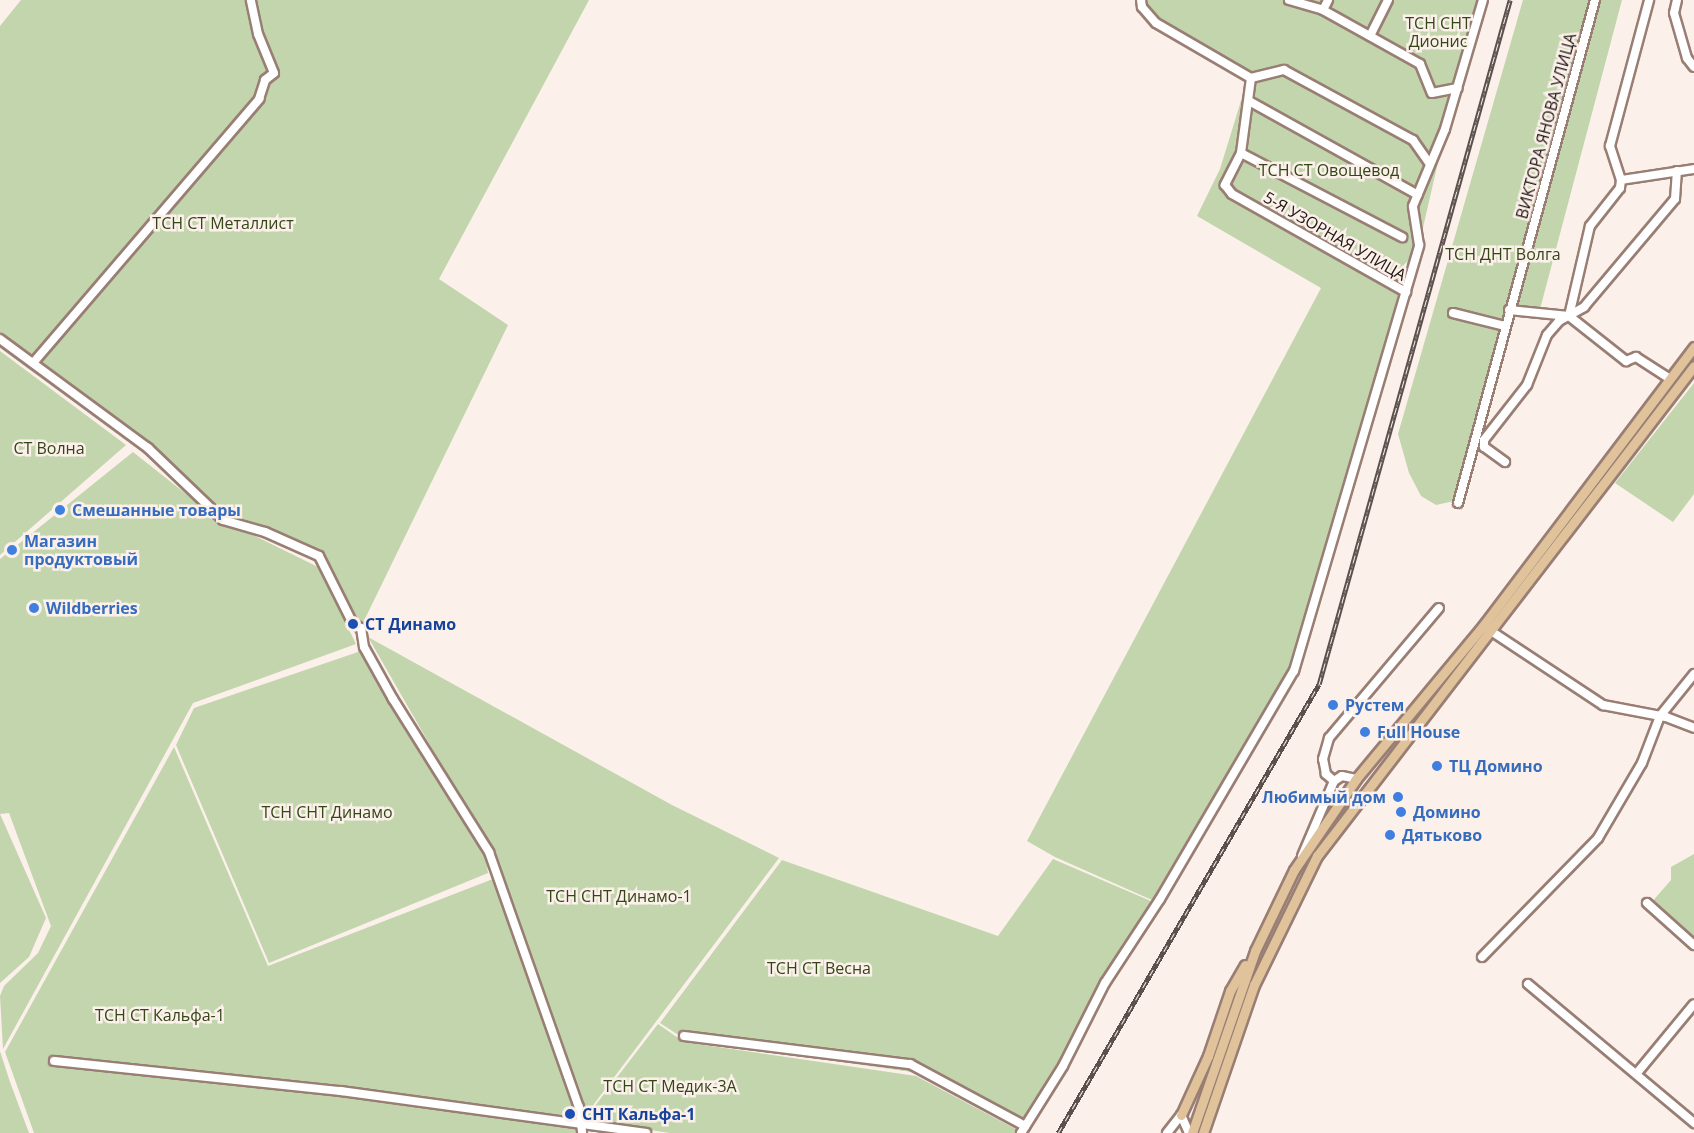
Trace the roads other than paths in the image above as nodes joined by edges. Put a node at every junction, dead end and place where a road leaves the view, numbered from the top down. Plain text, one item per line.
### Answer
1 (250, 0) edge
2 (1141, 0) edge
3 (1288, 0) edge
4 (1328, 0) edge
5 (1388, 0) edge
6 (1483, 0) edge
7 (1595, 0) edge
8 (1649, 0) edge
9 (1677, 0) edge
10 (1323, 10) junction
11 (1370, 36) junction
12 (1694, 67) edge
13 (1251, 78) junction
14 (1458, 88) junction
15 (1249, 100) junction
16 (1241, 153) junction
17 (1430, 164) junction
18 (1694, 169) edge
19 (1677, 171) junction
20 (1621, 180) junction
21 (1418, 195) junction
22 (1402, 237) dead end
23 (1406, 292) junction
24 (1509, 310) junction
25 (1453, 313) dead end
26 (1569, 316) junction
27 (1505, 326) junction
28 (0, 339) edge
29 (1694, 347) edge
30 (33, 363) junction
31 (1694, 366) edge
32 (1670, 379) junction
33 (1504, 462) dead end
34 (1458, 503) dead end
35 (1439, 608) dead end
36 (1483, 626) junction
37 (1492, 632) junction
38 (1694, 674) edge
39 (1660, 716) junction
40 (1694, 728) edge
41 (1356, 779) junction
42 (1334, 781) junction
43 (1357, 799) junction
44 (1302, 856) junction
45 (1647, 903) dead end
46 (1694, 945) edge
47 (1255, 951) junction
48 (1482, 957) dead end
49 (1528, 984) dead end
50 (1694, 1004) edge
51 (684, 1036) dead end
52 (54, 1061) dead end
53 (1636, 1073) junction
54 (1181, 1115) junction
55 (579, 1123) junction
56 (1694, 1123) edge
57 (1023, 1130) edge
58 (582, 1133) edge
59 (646, 1133) edge
60 (1167, 1133) edge
61 (1191, 1133) edge
62 (1203, 1133) edge

1 - 30 street
2 - 13 street
3 - 10 street
4 - 10 street
5 - 11 street
6 - 14 street
7 - 24 street, ВИКТОРА ЯНОВА УЛИЦА
8 - 20 street
9 - 12 street
10 - 11 street
11 - 14 street
13 - 15 street, 5-Я УЗОРНАЯ УЛИЦА
13 - 17 street
14 - 17 street
15 - 16 street, 5-Я УЗОРНАЯ УЛИЦА
15 - 21 street
16 - 22 street
16 - 23 street, 5-Я УЗОРНАЯ УЛИЦА
17 - 21 street
18 - 19 street
19 - 20 street
19 - 26 street
20 - 26 street
21 - 23 street
23 - 57 street
24 - 26 street
24 - 27 street, ВИКТОРА ЯНОВА УЛИЦА
25 - 27 street
26 - 32 street
26 - 33 street
27 - 34 street, ВИКТОРА ЯНОВА УЛИЦА
28 - 30 street
29 - 32 main road
30 - 55 street
31 - 37 main road
32 - 36 main road
35 - 42 street
36 - 37 street
36 - 41 main road
37 - 39 street
37 - 43 main road
38 - 39 street
39 - 40 street
39 - 48 street
41 - 42 street
41 - 43 main road
41 - 44 main road
42 - 44 street
43 - 62 main road
44 - 47 main road
45 - 46 street
47 - 54 main road
47 - 61 main road
49 - 53 street
50 - 53 street
51 - 57 street
52 - 55 street
53 - 56 street
54 - 60 street
54 - 61 street
55 - 58 street
55 - 59 street

